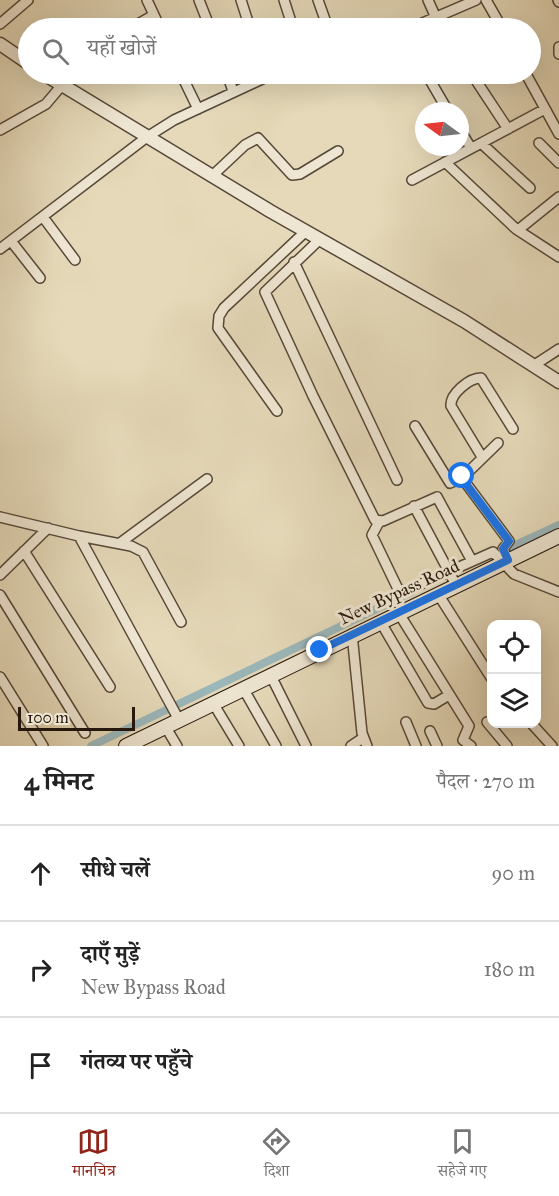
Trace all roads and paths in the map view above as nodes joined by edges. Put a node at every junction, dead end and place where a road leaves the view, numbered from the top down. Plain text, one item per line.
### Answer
1 (28, 0) edge
2 (147, 0) edge
3 (199, 0) edge
4 (241, 0) edge
5 (284, 0) edge
6 (318, 0) edge
7 (428, 0) edge
8 (486, 0) edge
9 (470, 1) edge
10 (154, 15) junction
11 (149, 18) edge
12 (155, 18) edge
13 (206, 18) edge
14 (247, 18) edge
15 (290, 18) edge
16 (324, 18) edge
17 (436, 18) joint
18 (496, 18) edge
19 (0, 24) edge
20 (0, 45) edge
21 (559, 47) edge
22 (559, 54) edge
23 (18, 57) edge
24 (186, 84) edge
25 (231, 84) edge
26 (248, 84) edge
27 (432, 84) edge
28 (478, 84) edge
29 (531, 84) edge
30 (62, 85) joint
31 (233, 91) junction
32 (443, 102) edge
33 (198, 109) junction
34 (545, 109) junction
35 (555, 118) edge
36 (508, 129) junction
37 (0, 130) edge
38 (559, 134) edge
39 (147, 137) junction
40 (481, 143) junction
41 (539, 143) dead end
42 (469, 145) edge
43 (471, 148) junction
44 (338, 151) dead end
45 (445, 162) junction
46 (559, 163) edge
47 (212, 176) junction
48 (412, 180) dead end
49 (530, 188) dead end
50 (559, 197) edge
51 (43, 217) junction
52 (518, 230) junction
53 (305, 232) junction
54 (319, 240) junction
55 (11, 241) junction
56 (0, 249) edge
57 (558, 256) edge
58 (75, 260) dead end
59 (294, 262) junction
60 (40, 278) dead end
61 (559, 349) edge
62 (534, 363) junction
63 (559, 374) edge
64 (559, 382) edge
65 (276, 411) dead end
66 (415, 426) dead end
67 (513, 429) dead end
68 (498, 443) dead end
69 (482, 457) junction
70 (207, 478) dead end
71 (462, 478) junction
72 (397, 480) dead end
73 (414, 506) junction
74 (0, 517) edge
75 (379, 522) junction
76 (48, 528) junction
77 (79, 536) junction
78 (559, 536) edge
79 (120, 543) junction
80 (24, 551) junction
81 (502, 556) junction
82 (472, 561) junction
83 (0, 574) edge
84 (452, 577) junction
85 (559, 592) edge
86 (438, 594) junction
87 (0, 595) edge
88 (398, 612) junction
89 (380, 621) junction
90 (181, 622) dead end
91 (352, 634) junction
92 (270, 674) junction
93 (489, 674) edge
94 (0, 677) edge
95 (111, 687) dead end
96 (243, 688) junction
97 (449, 695) junction
98 (213, 703) junction
99 (174, 711) junction
100 (406, 722) dead end
101 (165, 726) junction
102 (492, 728) edge
103 (536, 728) edge
104 (430, 731) dead end
105 (85, 733) dead end
106 (365, 742) edge
107 (43, 746) edge
108 (126, 746) edge
109 (177, 746) edge
110 (239, 746) edge
111 (276, 746) edge
112 (306, 746) edge
113 (351, 746) edge
114 (416, 746) edge
115 (437, 746) edge
116 (471, 746) edge
117 (507, 746) edge
118 (552, 746) edge

1 - 19 street
2 - 10 street
3 - 13 street
4 - 14 street
5 - 15 street
6 - 16 street
7 - 17 street
8 - 18 street
9 - 17 street
10 - 11 street
10 - 12 street
20 - 23 street
21 - 22 street
24 - 33 street
25 - 31 street
26 - 31 street
27 - 32 street
28 - 36 street
29 - 34 street
30 - 37 street
30 - 39 street
31 - 33 street
33 - 39 street
34 - 35 street
34 - 36 street
35 - 38 street
36 - 40 street
39 - 47 street
39 - 51 street
40 - 43 street
40 - 49 street
41 - 46 street
42 - 43 street
43 - 45 street
44 - 47 street
45 - 48 street
45 - 52 street
47 - 53 street
50 - 52 street
51 - 55 street
51 - 58 street
52 - 57 street
53 - 54 street
53 - 65 street
54 - 59 street
54 - 62 street
55 - 56 street
55 - 60 street
59 - 72 street
59 - 75 street
61 - 62 street
62 - 63 street
62 - 64 street
66 - 71 street
67 - 69 street
68 - 69 street
69 - 71 street
70 - 79 street
71 - 81 street
73 - 75 street
73 - 82 street
73 - 84 street
74 - 76 street
75 - 84 street
76 - 77 street
76 - 80 street
77 - 79 street
77 - 99 street
78 - 81 main road, New Bypass Road
79 - 90 street
80 - 83 street
80 - 95 street
81 - 82 street
81 - 84 main road, New Bypass Road
81 - 85 street
82 - 84 street
84 - 86 main road, New Bypass Road
86 - 88 main road, New Bypass Road
86 - 93 street
87 - 105 street
88 - 89 main road, New Bypass Road
88 - 97 street
89 - 91 main road, New Bypass Road
89 - 97 street
91 - 92 main road, New Bypass Road
91 - 106 street
92 - 96 main road, New Bypass Road
92 - 112 street
94 - 107 street
96 - 98 main road, New Bypass Road
96 - 111 street
97 - 116 street
98 - 99 main road, New Bypass Road
98 - 110 street
99 - 101 main road, New Bypass Road
100 - 114 street
101 - 108 main road, New Bypass Road
101 - 109 street
102 - 117 street
103 - 118 street
104 - 115 street
106 - 113 street

